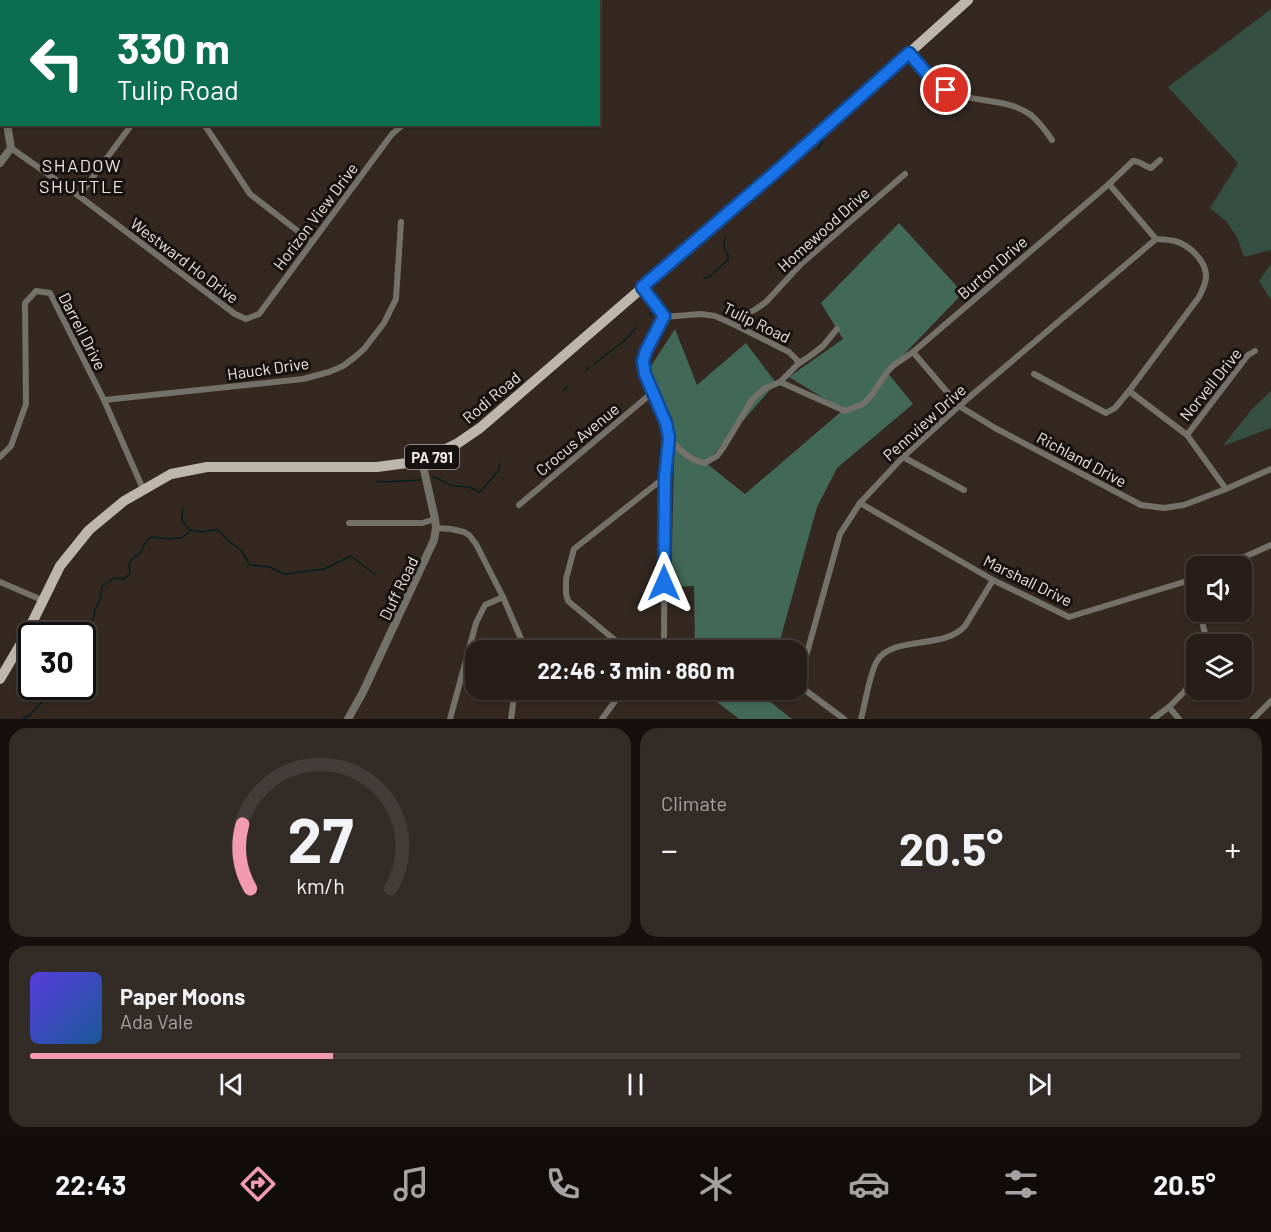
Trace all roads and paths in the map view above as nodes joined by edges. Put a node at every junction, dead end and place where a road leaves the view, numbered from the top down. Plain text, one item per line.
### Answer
1 (968, 0) edge
2 (909, 53) junction
3 (7, 126) edge
4 (131, 126) edge
5 (205, 126) edge
6 (402, 126) edge
7 (1052, 140) dead end
8 (11, 148) junction
9 (1160, 160) dead end
10 (0, 163) edge
11 (905, 174) dead end
12 (1109, 184) junction
13 (79, 196) junction
14 (401, 222) dead end
15 (1156, 238) junction
16 (312, 242) junction
17 (642, 287) junction
18 (259, 314) joint
19 (664, 316) junction
20 (731, 322) junction
21 (837, 329) dead end
22 (1255, 351) dead end
23 (913, 352) junction
24 (798, 364) junction
25 (1034, 374) dead end
26 (780, 382) junction
27 (1129, 391) junction
28 (653, 392) junction
29 (104, 400) junction
30 (959, 406) junction
31 (1187, 435) junction
32 (669, 438) junction
33 (0, 457) edge
34 (903, 457) junction
35 (422, 461) junction
36 (1268, 471) edge
37 (665, 477) junction
38 (143, 489) junction
39 (1226, 489) junction
40 (964, 490) dead end
41 (860, 503) junction
42 (519, 506) dead end
43 (349, 523) dead end
44 (435, 524) junction
45 (1271, 545) edge
46 (1246, 556) edge
47 (993, 580) junction
48 (0, 582) edge
49 (1186, 582) edge
50 (503, 597) junction
51 (42, 600) junction
52 (522, 640) edge
53 (615, 640) edge
54 (664, 640) edge
55 (807, 649) edge
56 (0, 679) edge
57 (1186, 689) edge
58 (807, 691) edge
59 (514, 700) edge
60 (616, 700) edge
61 (1271, 701) edge
62 (1168, 707) junction
63 (348, 719) edge
64 (450, 719) edge
65 (511, 719) edge
66 (602, 719) edge
67 (844, 719) edge
68 (861, 719) edge
69 (1153, 719) edge
70 (1179, 719) edge
71 (1253, 719) edge

1 - 2 main road, Rodi Road / PA 791
2 - 7 street
2 - 17 main road, Rodi Road / PA 791
3 - 8 street
4 - 13 street
5 - 16 street
6 - 16 street, Horizon View Drive
8 - 10 street
8 - 13 street, Westward Ho Drive
9 - 12 street, Burton Drive
11 - 20 street, Homewood Drive
12 - 15 street
12 - 23 street, Burton Drive
13 - 18 street, Westward Ho Drive
14 - 29 street, Hauck Drive
15 - 27 street
15 - 30 street, Pennview Drive
16 - 18 street, Horizon View Drive
17 - 19 street
17 - 35 main road, Rodi Road / PA 791
19 - 20 street, Tulip Road
19 - 28 street
20 - 24 street, Tulip Road
21 - 24 street
22 - 31 street, Norvell Drive
23 - 26 street, Burton Drive
23 - 30 street, Richland Drive
24 - 26 street
25 - 27 street
26 - 32 street
27 - 31 street
28 - 32 street
28 - 42 street, Crocus Avenue
29 - 33 street, Darrell Drive
29 - 38 street, Darrell Drive
30 - 34 street, Pennview Drive
30 - 39 street, Richland Drive
31 - 39 street
32 - 37 street
34 - 40 street
34 - 41 street, Pennview Drive
35 - 38 main road, Rodi Road / PA 791
35 - 44 street, Duff Road
36 - 39 street, Richland Drive
37 - 53 street
37 - 54 street
38 - 51 main road, Rodi Road / PA 791
41 - 47 street, Marshall Drive
41 - 55 street, Pennview Drive
43 - 44 street
44 - 50 street
44 - 63 street, Duff Road
45 - 46 street
47 - 49 street, Marshall Drive
47 - 68 street
48 - 51 street
50 - 52 street
50 - 64 street
51 - 56 main road, Rodi Road / PA 791
57 - 62 street
58 - 67 street
59 - 65 street
60 - 66 street
61 - 71 street
62 - 69 street
62 - 70 street

